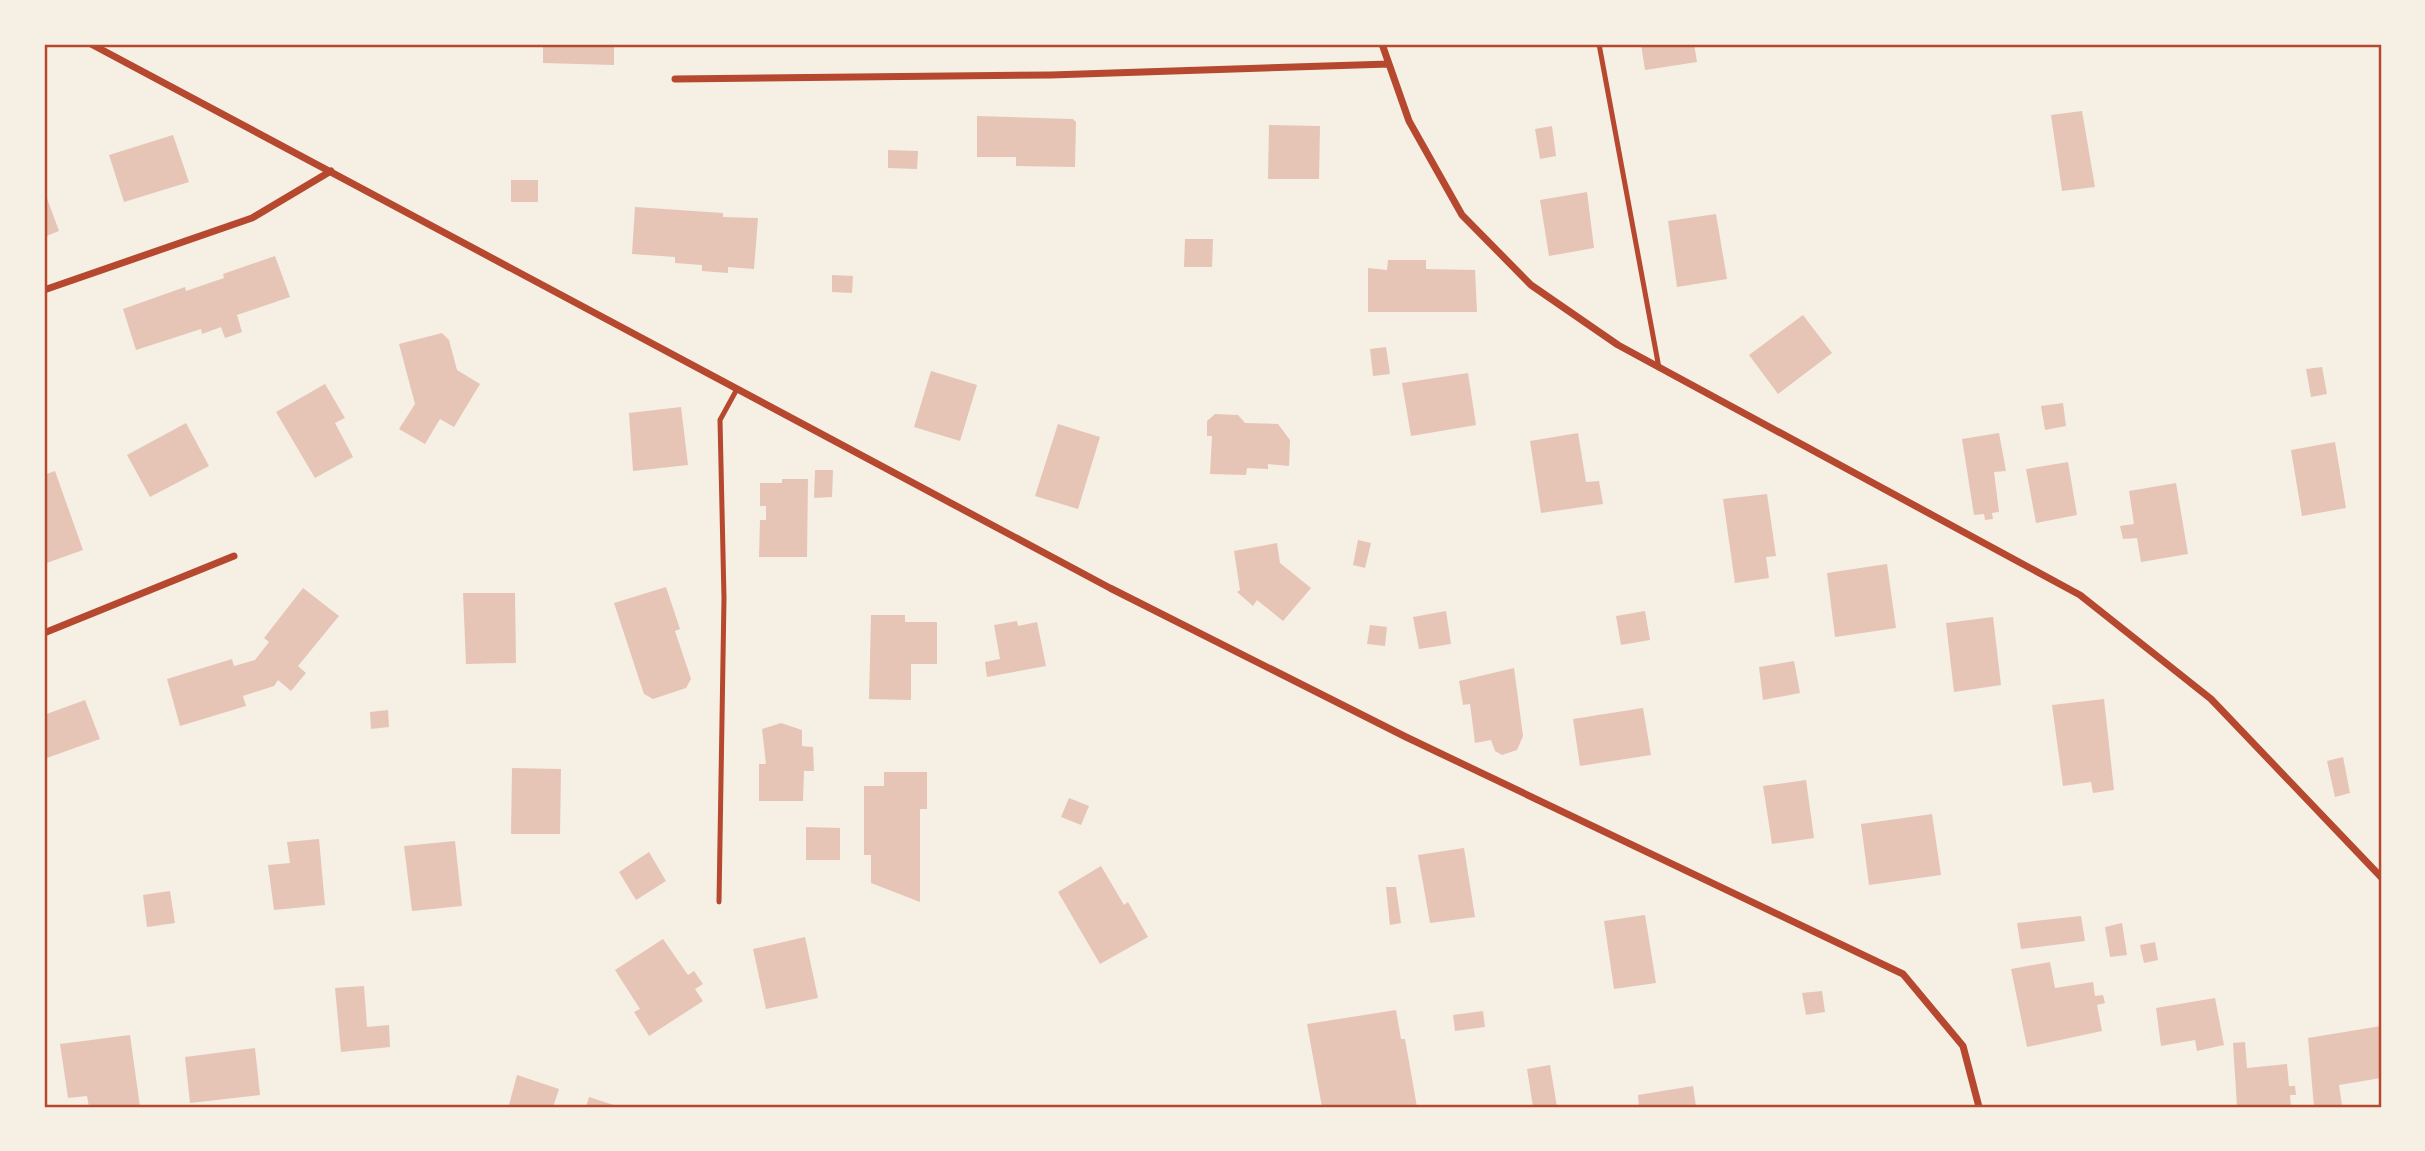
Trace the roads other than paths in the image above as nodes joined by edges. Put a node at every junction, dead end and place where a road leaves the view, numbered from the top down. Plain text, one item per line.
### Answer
1 (91, 44) edge
2 (1382, 44) edge
3 (1600, 44) edge
4 (1389, 64) junction
5 (676, 79) dead end
6 (331, 171) junction
7 (44, 290) edge
8 (1659, 368) junction
9 (737, 388) junction
10 (234, 556) dead end
11 (44, 633) edge
12 (2381, 877) edge
13 (719, 902) dead end
14 (1979, 1107) edge

1 - 6 street
2 - 4 street
3 - 8 lane
4 - 5 street
4 - 8 street
6 - 7 street
6 - 9 street
8 - 12 street
9 - 13 lane
9 - 14 street
10 - 11 street

